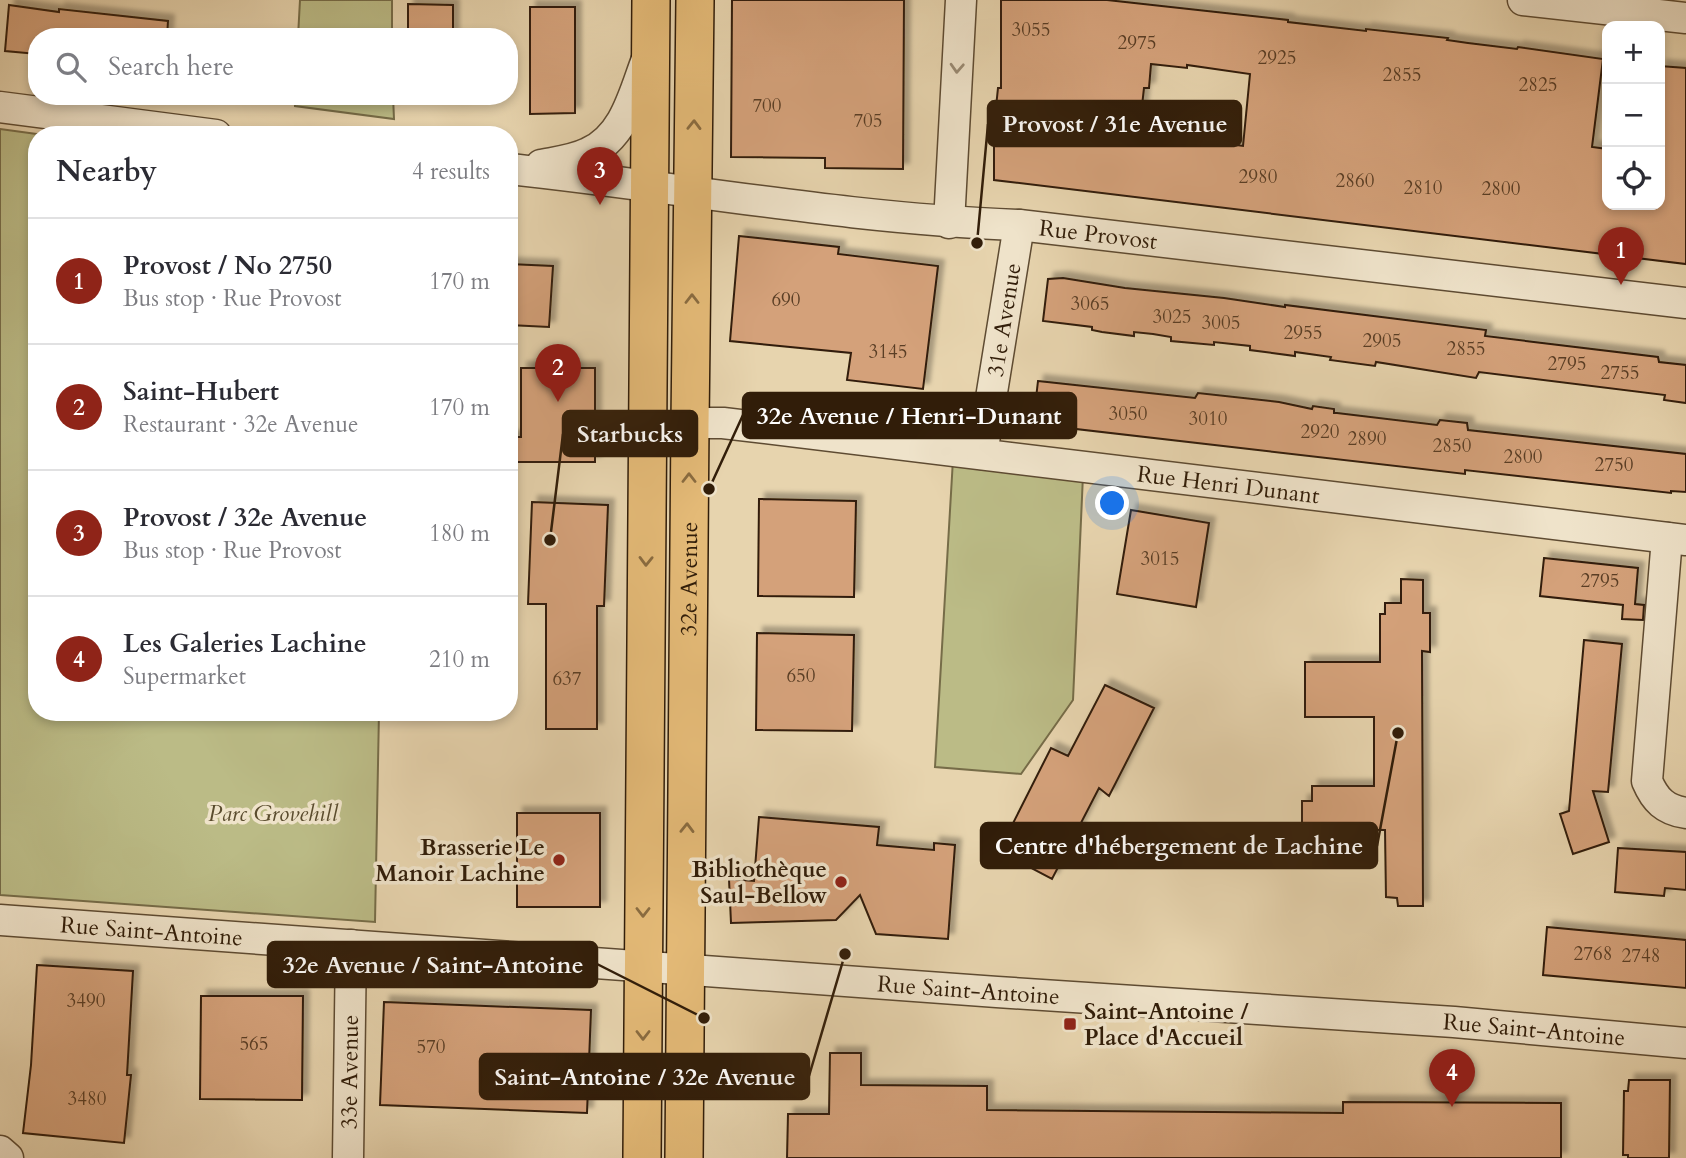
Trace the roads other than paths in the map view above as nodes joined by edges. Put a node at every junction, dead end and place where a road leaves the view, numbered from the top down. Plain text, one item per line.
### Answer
1 (651, 0) edge
2 (695, 0) edge
3 (961, 0) edge
4 (1523, 0) edge
5 (1686, 18) edge
6 (650, 52) junction
7 (0, 107) edge
8 (147, 126) edge
9 (518, 169) edge
10 (518, 170) edge
11 (649, 187) junction
12 (694, 193) junction
13 (948, 223) junction
14 (1019, 225) junction
15 (1686, 303) edge
16 (690, 423) junction
17 (982, 454) junction
18 (1676, 539) edge
19 (1686, 813) edge
20 (0, 920) edge
21 (351, 945) junction
22 (643, 967) junction
23 (685, 970) junction
24 (1686, 1043) edge
25 (0, 1151) edge
26 (8, 1158) edge
27 (348, 1158) edge
28 (642, 1158) edge
29 (684, 1158) edge

1 - 6 main road, 32e Avenue
12 -> 2 main road, 32e Avenue
3 -> 13 street
4 - 5 street
6 - 9 street
6 - 11 main road, 32e Avenue
7 - 8 street
10 - 11 street, Rue Provost
11 - 12 street, Rue Provost
11 -> 22 main road, 32e Avenue
12 - 13 street, Rue Provost
16 -> 12 main road, 32e Avenue
13 - 14 street, Rue Provost
14 - 15 street, Rue Provost
14 - 17 street, 31e Avenue
16 - 17 street, Rue Henri Dunant
23 -> 16 main road, 32e Avenue
17 - 18 street, Rue Henri Dunant
18 - 19 street
20 - 21 street, Rue Saint-Antoine
21 - 22 street, Rue Saint-Antoine
21 - 27 street, 33e Avenue
22 - 23 street, Rue Saint-Antoine
22 -> 28 main road, 32e Avenue
23 - 24 street, Rue Saint-Antoine
23 - 29 main road, 32e Avenue
25 - 26 street

